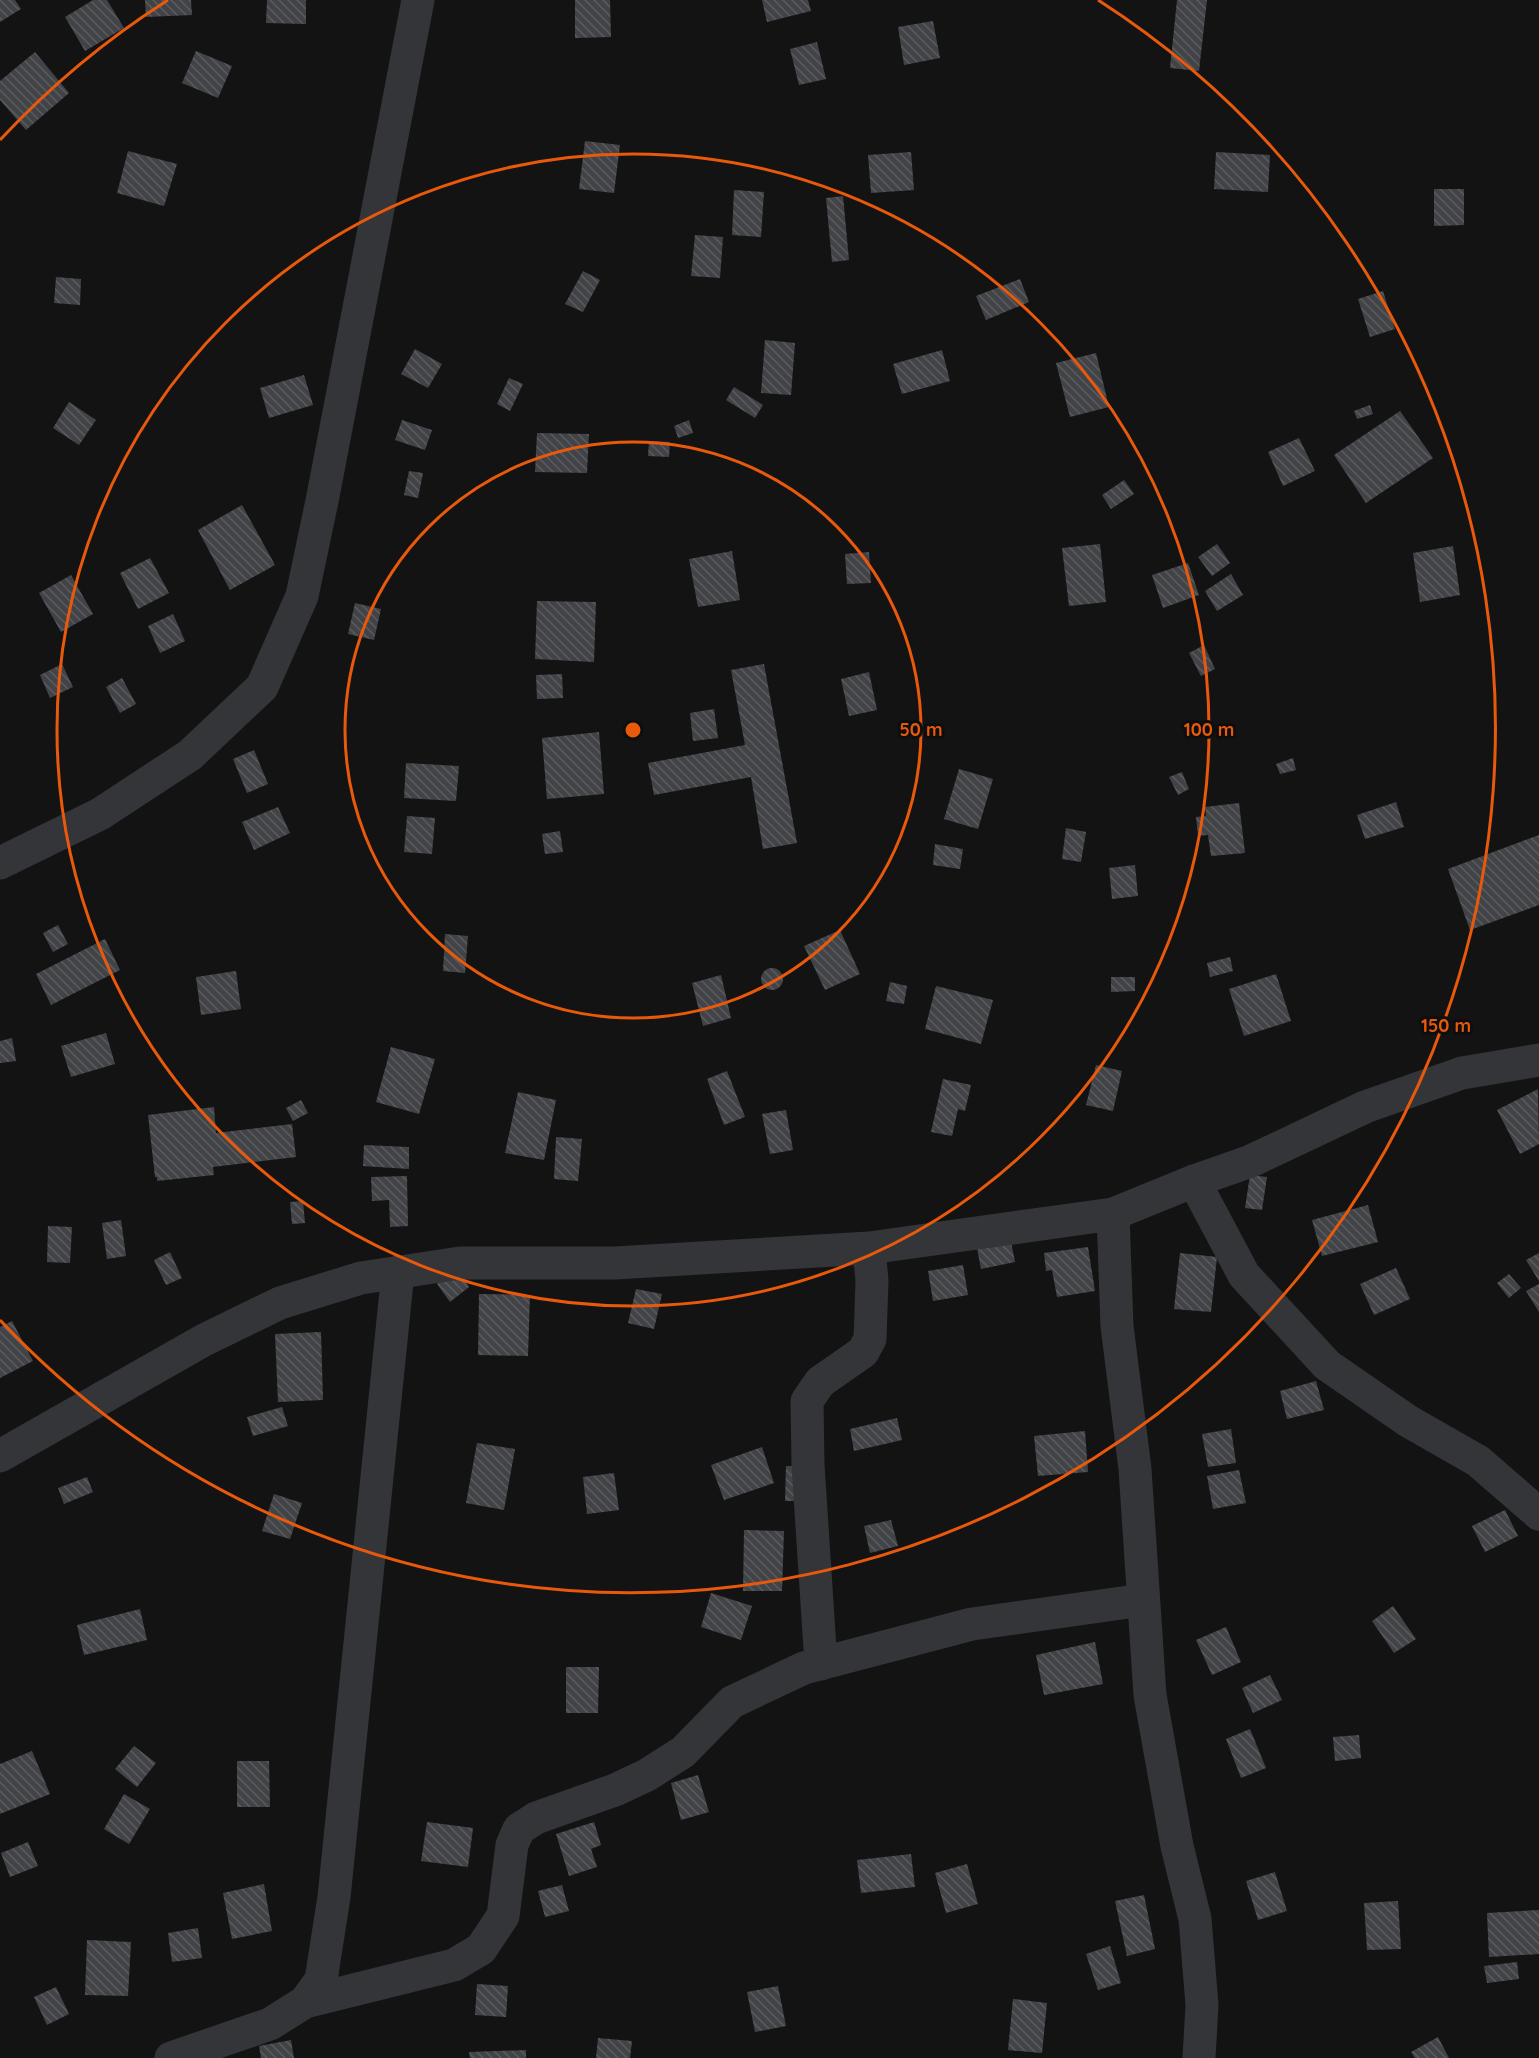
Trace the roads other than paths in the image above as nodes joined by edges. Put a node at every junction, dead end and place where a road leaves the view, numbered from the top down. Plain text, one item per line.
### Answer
1 (418, 0) edge
2 (0, 863) edge
3 (1539, 1060) edge
4 (1194, 1181) junction
5 (1113, 1214) junction
6 (869, 1248) junction
7 (398, 1272) junction
8 (0, 1456) edge
9 (1539, 1514) edge
10 (1143, 1600) junction
11 (821, 1664) junction
12 (305, 2002) junction
13 (171, 2058) edge
14 (1199, 2058) edge

1 - 2 street
3 - 4 street
4 - 5 street
4 - 9 street
5 - 6 street
5 - 10 street
6 - 7 street
6 - 11 street
7 - 8 street
7 - 12 street
10 - 11 street
10 - 14 street
11 - 12 street
12 - 13 street

